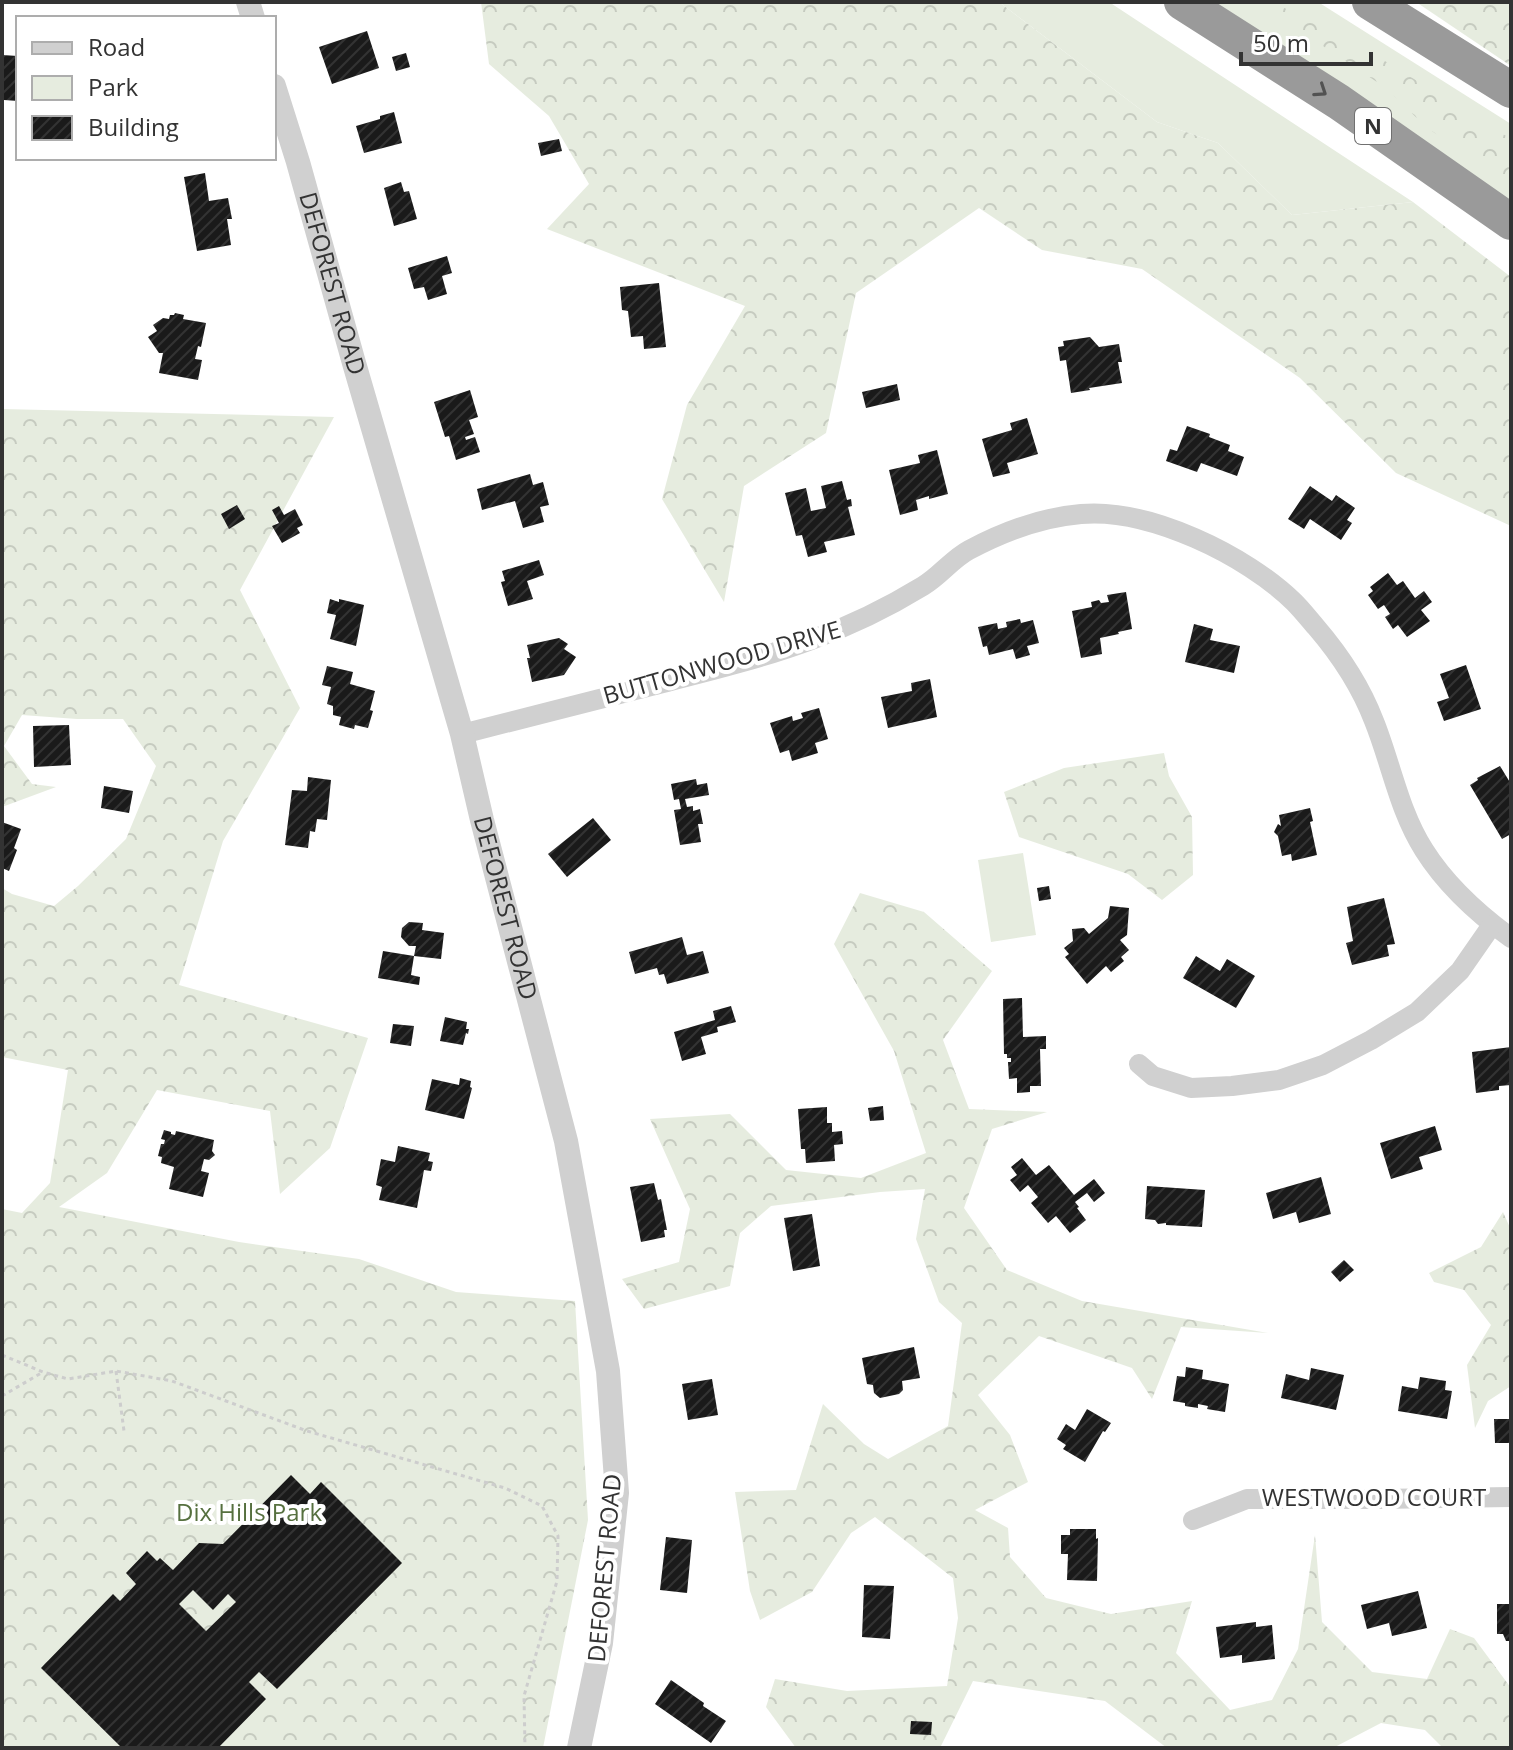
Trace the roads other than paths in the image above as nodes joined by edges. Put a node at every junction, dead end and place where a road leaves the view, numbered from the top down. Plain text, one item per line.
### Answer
1 (1182, 2) edge
2 (1370, 2) edge
3 (1511, 90) edge
4 (276, 92) edge
5 (1511, 222) edge
6 (462, 734) junction
7 (1492, 925) junction
8 (1511, 938) edge
9 (1139, 1064) dead end
10 (1511, 1497) edge
11 (1193, 1520) dead end
12 (579, 1748) edge

1 -> 5 highway, N
2 - 3 highway
4 - 6 street, DEFOREST ROAD
6 - 7 street, BUTTONWOOD DRIVE
6 - 12 street, DEFOREST ROAD
7 - 8 street, BUTTONWOOD DRIVE
7 - 9 street
10 - 11 street, WESTWOOD COURT

